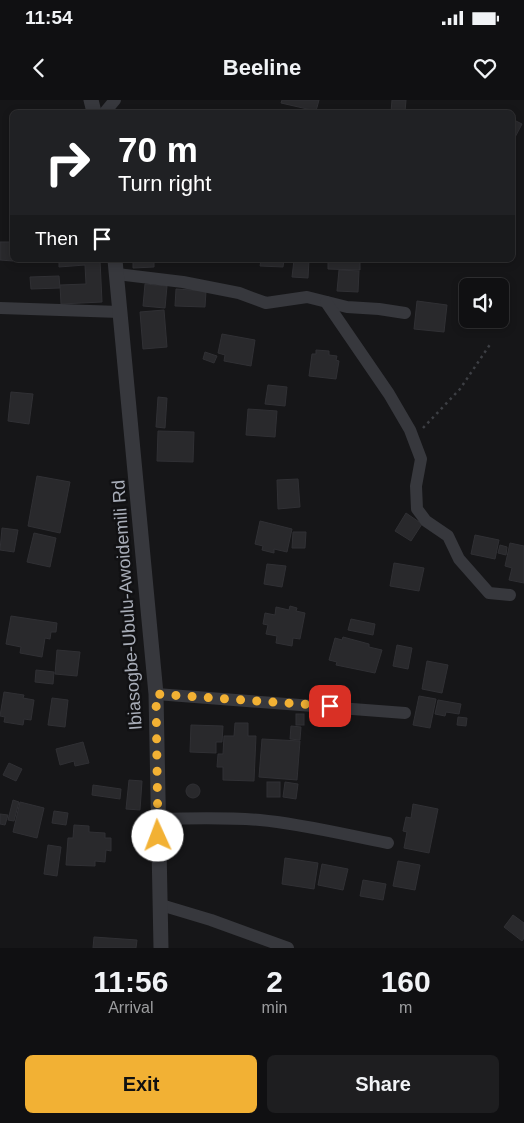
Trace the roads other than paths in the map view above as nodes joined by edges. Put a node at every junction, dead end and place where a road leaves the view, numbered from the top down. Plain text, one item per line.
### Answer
1 (115, 100) edge
2 (107, 110) edge
3 (116, 267) edge
4 (326, 302) junction
5 (0, 308) edge
6 (120, 312) junction
7 (405, 313) dead end
8 (510, 595) dead end
9 (156, 694) junction
10 (405, 713) dead end
11 (157, 819) junction
12 (388, 843) dead end
13 (160, 905) junction
14 (161, 948) edge
15 (288, 948) edge

1 - 2 street
3 - 4 street
3 - 6 street, Ibiasogbe-Ubulu-Awoidemili Rd
4 - 7 street
4 - 8 street
5 - 6 street
6 - 9 street, Ibiasogbe-Ubulu-Awoidemili Rd
9 - 10 street
9 - 11 street, Ibiasogbe-Ubulu-Awoidemili Rd
11 - 12 street
11 - 13 street, Ibiasogbe-Ubulu-Awoidemili Rd
13 - 14 street, Ibiasogbe-Ubulu-Awoidemili Rd
13 - 15 street

